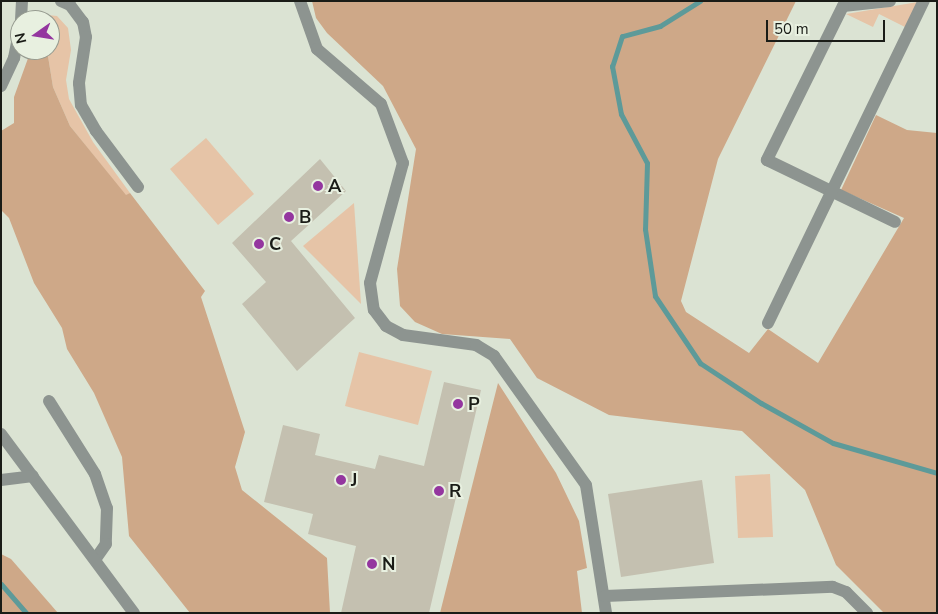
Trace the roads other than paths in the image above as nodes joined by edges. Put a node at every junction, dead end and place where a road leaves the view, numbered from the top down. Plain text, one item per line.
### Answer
1 (61, 1) edge
2 (300, 1) edge
3 (890, 1) edge
4 (924, 1) edge
5 (873, 2) edge
6 (13, 60) edge
7 (1, 86) edge
8 (138, 187) dead end
9 (834, 192) junction
10 (896, 222) dead end
11 (768, 323) dead end
12 (49, 401) dead end
13 (1, 434) edge
14 (33, 476) junction
15 (1, 480) edge
16 (94, 560) junction
17 (605, 596) junction
18 (134, 613) edge
19 (606, 613) edge
20 (867, 613) edge

1 - 8 street
2 - 17 street
3 - 5 street
4 - 9 street
5 - 9 street
6 - 7 street
9 - 10 street
9 - 11 street
12 - 16 street
13 - 14 street
14 - 15 street
14 - 16 street
16 - 18 street
17 - 19 street
17 - 20 street

